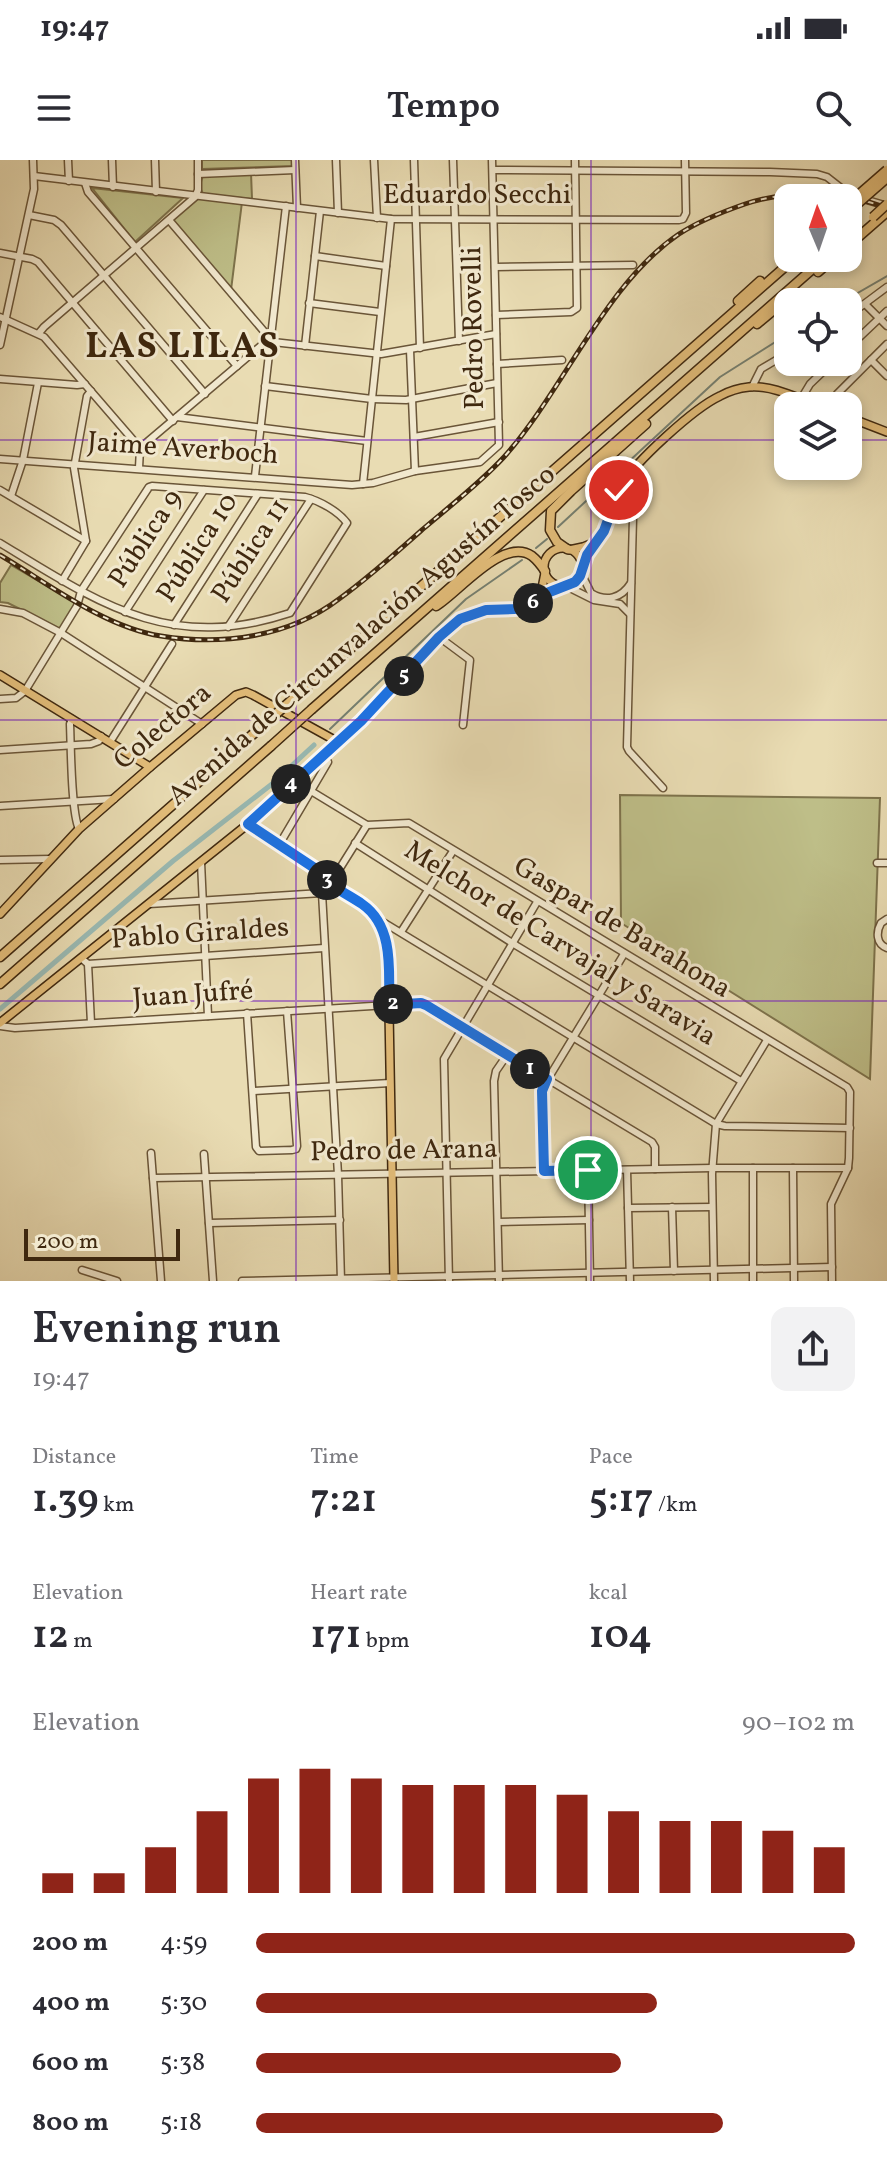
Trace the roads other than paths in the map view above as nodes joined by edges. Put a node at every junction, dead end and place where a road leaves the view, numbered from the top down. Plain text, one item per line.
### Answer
1 (33, 160) edge
2 (68, 160) edge
3 (112, 160) edge
4 (155, 160) edge
5 (198, 160) edge
6 (295, 160) edge
7 (336, 160) edge
8 (374, 160) edge
9 (414, 160) edge
10 (453, 160) edge
11 (492, 160) edge
12 (575, 160) edge
13 (685, 160) edge
14 (770, 160) edge
15 (295, 170) junction
16 (493, 170) junction
17 (575, 170) junction
18 (887, 170) edge
19 (685, 171) junction
20 (770, 172) junction
21 (198, 174) junction
22 (34, 176) junction
23 (887, 178) edge
24 (69, 181) junction
25 (85, 183) junction
26 (113, 187) junction
27 (156, 192) junction
28 (862, 192) edge
29 (195, 197) junction
30 (862, 200) edge
31 (286, 206) junction
32 (297, 208) junction
33 (887, 208) edge
34 (320, 211) junction
35 (338, 213) junction
36 (29, 215) junction
37 (377, 218) junction
38 (494, 218) junction
39 (576, 218) junction
40 (391, 219) junction
41 (456, 219) junction
42 (875, 219) junction
43 (169, 220) junction
44 (416, 220) junction
45 (862, 228) edge
46 (862, 232) edge
47 (136, 247) junction
48 (0, 253) edge
49 (20, 256) junction
50 (315, 256) junction
51 (633, 265) dead end
52 (386, 266) junction
53 (495, 267) junction
54 (576, 267) junction
55 (774, 269) edge
56 (779, 272) edge
57 (809, 272) edge
58 (818, 272) edge
59 (103, 276) junction
60 (887, 287) edge
61 (72, 303) junction
62 (309, 303) junction
63 (865, 304) junction
64 (862, 306) edge
65 (887, 311) edge
66 (380, 312) junction
67 (496, 315) junction
68 (3, 318) edge
69 (879, 319) junction
70 (887, 326) edge
71 (39, 333) junction
72 (496, 334) junction
73 (862, 335) edge
74 (270, 340) junction
75 (459, 341) junction
76 (887, 344) edge
77 (0, 345) edge
78 (727, 345) junction
79 (305, 346) junction
80 (420, 348) junction
81 (410, 350) junction
82 (376, 354) junction
83 (682, 358) junction
84 (562, 360) dead end
85 (871, 360) junction
86 (708, 361) junction
87 (774, 361) edge
88 (497, 364) junction
89 (237, 366) junction
90 (818, 376) edge
91 (887, 376) edge
92 (0, 379) edge
93 (38, 383) junction
94 (497, 383) junction
95 (85, 384) junction
96 (265, 386) junction
97 (752, 387) junction
98 (91, 391) junction
99 (779, 392) edge
100 (805, 392) edge
101 (839, 392) edge
102 (205, 394) junction
103 (372, 399) junction
104 (413, 399) junction
105 (175, 419) junction
106 (499, 422) junction
107 (862, 422) edge
108 (260, 429) junction
109 (886, 430) edge
110 (414, 437) junction
111 (367, 441) junction
112 (499, 446) joint
113 (140, 448) junction
114 (0, 459) edge
115 (23, 460) junction
116 (75, 464) junction
117 (139, 468) junction
118 (415, 471) junction
119 (255, 476) junction
120 (634, 480) dead end
121 (363, 484) junction
122 (0, 490) edge
123 (204, 490) junction
124 (258, 494) junction
125 (11, 496) junction
126 (311, 499) junction
127 (86, 541) junction
128 (597, 541) junction
129 (0, 543) edge
130 (568, 549) junction
131 (582, 571) junction
132 (545, 572) junction
133 (62, 581) junction
134 (631, 583) junction
135 (564, 586) junction
136 (81, 591) junction
137 (535, 601) junction
138 (0, 609) edge
139 (125, 612) junction
140 (631, 614) junction
141 (415, 619) junction
142 (174, 625) junction
143 (228, 627) junction
144 (61, 633) junction
145 (439, 637) junction
146 (172, 644) dead end
147 (0, 675) edge
148 (145, 687) junction
149 (25, 691) junction
150 (0, 699) edge
151 (72, 719) junction
152 (202, 724) junction
153 (463, 725) dead end
154 (101, 736) junction
155 (110, 742) junction
156 (338, 742) junction
157 (72, 745) junction
158 (0, 750) edge
159 (328, 762) dead end
160 (150, 767) junction
161 (663, 788) dead end
162 (311, 791) junction
163 (114, 799) junction
164 (75, 801) junction
165 (0, 806) edge
166 (248, 824) junction
167 (367, 825) junction
168 (79, 829) junction
169 (355, 843) junction
170 (279, 845) junction
171 (453, 851) junction
172 (51, 859) junction
173 (0, 860) edge
174 (201, 862) junction
175 (877, 863) dead end
176 (887, 863) edge
177 (330, 884) junction
178 (428, 890) junction
179 (322, 893) junction
180 (202, 900) junction
181 (537, 902) junction
182 (146, 904) junction
183 (0, 914) edge
184 (378, 919) junction
185 (887, 919) edge
186 (401, 932) junction
187 (512, 942) junction
188 (324, 948) junction
189 (887, 948) edge
190 (624, 954) junction
191 (205, 956) junction
192 (0, 957) edge
193 (84, 961) junction
194 (0, 984) edge
195 (487, 984) junction
196 (600, 995) junction
197 (389, 1005) junction
198 (328, 1008) junction
199 (287, 1011) junction
200 (247, 1013) junction
201 (208, 1016) junction
202 (91, 1023) junction
203 (0, 1024) edge
204 (462, 1026) junction
205 (574, 1037) junction
206 (767, 1040) junction
207 (507, 1055) junction
208 (547, 1079) junction
209 (741, 1081) junction
210 (390, 1083) junction
211 (333, 1086) junction
212 (293, 1088) junction
213 (253, 1091) junction
214 (716, 1124) junction
215 (850, 1128) junction
216 (151, 1153) dead end
217 (204, 1154) dead end
218 (712, 1168) junction
219 (753, 1168) junction
220 (793, 1168) junction
221 (848, 1168) junction
222 (655, 1169) junction
223 (588, 1170) junction
224 (627, 1170) junction
225 (544, 1171) junction
226 (496, 1172) junction
227 (392, 1173) junction
228 (447, 1173) junction
229 (338, 1175) junction
230 (206, 1177) junction
231 (153, 1178) junction
232 (672, 1207) junction
233 (712, 1207) junction
234 (628, 1208) junction
235 (340, 1220) junction
236 (589, 1220) junction
237 (498, 1222) junction
238 (209, 1223) junction
239 (832, 1267) junction
240 (793, 1268) junction
241 (752, 1269) junction
242 (82, 1270) dead end
243 (714, 1270) junction
244 (674, 1271) junction
245 (630, 1272) junction
246 (590, 1277) edge
247 (499, 1278) edge
248 (394, 1279) edge
249 (449, 1279) edge
250 (341, 1280) edge
251 (117, 1281) edge
252 (161, 1281) edge
253 (213, 1281) edge
254 (242, 1281) edge
255 (630, 1281) edge
256 (714, 1281) edge
257 (753, 1281) edge
258 (794, 1281) edge
259 (832, 1281) edge

1 - 22 street
2 - 24 street
3 - 26 street
4 - 27 street
5 - 21 street
6 - 15 street
7 - 35 street
8 - 37 street
9 - 44 street
10 - 41 street
11 - 16 street, Pedro Rovelli
12 - 17 street
13 - 19 street
14 - 20 street
15 - 21 street
15 - 32 street
16 - 17 street
16 - 38 street, Pedro Rovelli
17 - 19 street
17 - 39 street
18 - 28 highway, bridge
19 - 20 street
19 - 39 street, Eduardo Secchi
20 - 33 street
21 - 29 street
22 - 24 street, Eduardo Secchi
22 - 36 street
23 - 30 highway, bridge
24 - 25 street, Eduardo Secchi
25 - 26 street, Eduardo Secchi
25 - 47 street
26 - 27 street, Eduardo Secchi
27 - 29 street, Eduardo Secchi
29 - 31 street, Eduardo Secchi
29 - 43 street
31 - 32 street, Eduardo Secchi
31 - 74 street
32 - 34 street, Eduardo Secchi
33 - 42 highway, bridge
34 - 35 street, Eduardo Secchi
34 - 50 street
35 - 37 street, Eduardo Secchi
36 - 49 street
36 - 59 street
37 - 40 street, Eduardo Secchi
38 - 39 street, Eduardo Secchi
38 - 41 street, Eduardo Secchi
38 - 53 street, Pedro Rovelli
39 - 54 street
40 - 44 street, Eduardo Secchi
40 - 52 street
41 - 44 street, Eduardo Secchi
41 - 75 street
42 - 45 highway
42 - 46 highway
43 - 47 street
43 - 74 street
44 - 80 street
47 - 59 street
47 - 89 street
48 - 49 street
49 - 61 street
49 - 68 street
50 - 52 street
50 - 62 street
51 - 54 street
52 - 66 street
53 - 54 street
53 - 67 street, Pedro Rovelli
54 - 67 street
55 - 83 highway
56 - 83 highway, Avenida de Circunvalación Agustín Tosco
57 - 78 highway, Avenida de Circunvalación Agustín Tosco
58 - 78 highway
59 - 61 street
59 - 102 street
60 - 63 street
61 - 71 street
61 - 105 street
62 - 66 street
62 - 79 street
63 - 64 street
63 - 69 street
65 - 69 street
66 - 82 street
67 - 72 street, Pedro Rovelli
68 - 71 street
68 - 77 street
69 - 70 street
69 - 73 street
71 - 95 street
72 - 75 street
72 - 88 street, Pedro Rovelli
74 - 79 street
74 - 89 street
74 - 96 street
75 - 80 street
76 - 85 street
78 - 86 highway, Avenida de Circunvalación Agustín Tosco
79 - 82 street
80 - 81 street
81 - 82 street
81 - 104 street
82 - 103 street
83 - 192 highway, Avenida de Circunvalación Agustín Tosco, bridge
84 - 88 street
85 - 91 street
85 - 101 street
86 - 130 highway
86 - 141 highway, Avenida de Circunvalación Agustín Tosco
87 - 97 street
88 - 94 street, Pedro Rovelli
89 - 102 street
90 - 100 street
92 - 93 street
93 - 95 street
93 - 115 street
94 - 104 street
94 - 106 street, Pedro Rovelli
95 - 98 street
96 - 103 street
96 - 108 street
97 - 99 main road
97 - 128 main road
98 - 113 street
98 - 116 street
102 - 105 street
103 - 104 street
103 - 111 street
104 - 110 street
105 - 108 street
105 - 113 street
106 - 110 street
106 - 112 street, Pedro Rovelli
107 - 109 main road
108 - 111 street
108 - 119 street
110 - 118 street
111 - 121 street
112 - 118 street, Jaime Averboch
113 - 117 street
114 - 115 street, Jaime Averboch
115 - 116 street, Jaime Averboch
115 - 125 street
116 - 117 street, Jaime Averboch
116 - 127 street
117 - 119 street, Jaime Averboch
118 - 121 street, Jaime Averboch
119 - 121 street, Jaime Averboch
120 - 134 street
122 - 125 street
123 - 124 street
123 - 136 street
123 - 139 street, Pública 9
124 - 126 street
124 - 142 street, Pública 10
125 - 127 street
126 - 143 street, Pública 11
126 - 143 street
127 - 133 street
128 - 130 main road
128 - 131 main road
129 - 133 street
130 - 131 main road
130 - 132 main road
131 - 134 street
131 - 135 main road
132 - 135 main road
132 - 137 main road
132 - 141 highway
133 - 136 street
134 - 140 street
135 - 137 main road
135 - 140 street
136 - 139 street
136 - 144 street
137 - 145 main road
138 - 144 street
139 - 142 street
140 - 161 street
141 - 194 highway, Avenida de Circunvalación Agustín Tosco, bridge
142 - 143 street
144 - 148 street
144 - 149 street
145 - 153 street
145 - 156 main road
146 - 148 street
147 - 149 main road
148 - 152 street
148 - 155 street
149 - 150 street
149 - 151 main road
151 - 154 main road
151 - 157 street
152 - 156 main road, Colectora
152 - 160 main road, Colectora
154 - 155 main road
154 - 157 street
155 - 160 main road
156 - 166 main road
157 - 158 street
157 - 164 street
159 - 162 street
160 - 163 main road, Colectora
162 - 167 street
162 - 170 street
163 - 164 street
163 - 168 main road, Colectora
164 - 165 street
164 - 168 street
166 - 170 main road
166 - 174 main road
167 - 169 street
167 - 171 street, Gaspar de Barahona
168 - 172 main road, Colectora
169 - 177 street
169 - 178 street, Melchor de Carvajal y Saravia
170 - 177 main road
171 - 178 street
171 - 181 street, Gaspar de Barahona
172 - 173 street
172 - 183 main road, Colectora
174 - 180 street
174 - 182 main road
175 - 176 street
177 - 179 street
177 - 184 main road
178 - 186 street
178 - 187 street, Melchor de Carvajal y Saravia
179 - 180 street
179 - 188 street
180 - 182 street
180 - 191 street
181 - 187 street
181 - 190 street, Gaspar de Barahona
182 - 193 main road
184 - 186 street
184 - 197 main road
185 - 189 street
186 - 195 street
187 - 195 street
187 - 196 street, Melchor de Carvajal y Saravia
188 - 191 street, Pablo Giraldes
188 - 198 street
190 - 196 street
190 - 206 street, Gaspar de Barahona
191 - 193 street, Pablo Giraldes
191 - 201 street
193 - 202 street
193 - 203 main road
195 - 204 street
195 - 205 street
196 - 205 street
196 - 209 street, Melchor de Carvajal y Saravia
197 - 198 street, Juan Jufré
197 - 204 street, Juan Jufré
197 - 210 main road
198 - 199 street, Juan Jufré
198 - 211 street
199 - 200 street, Juan Jufré
199 - 212 street
200 - 201 street, Juan Jufré
200 - 213 street
201 - 202 street, Juan Jufré
202 - 203 street, Juan Jufré
204 - 207 street, Juan Jufré
204 - 228 street
205 - 208 street
205 - 214 street
206 - 209 street
206 - 215 street, Gaspar de Barahona
207 - 208 street, Juan Jufré
207 - 226 street
208 - 222 street, Juan Jufré
208 - 225 street
209 - 214 street
210 - 211 street
210 - 227 main road
211 - 212 street
211 - 229 street
212 - 213 street
212 - 213 street
214 - 215 street
214 - 218 street
215 - 221 street
216 - 231 street
217 - 230 street
218 - 219 street, Pedro de Arana
218 - 222 street, Pedro de Arana
218 - 233 street
219 - 220 street, Pedro de Arana
219 - 241 street
220 - 221 street, Pedro de Arana
220 - 240 street
221 - 239 street
222 - 224 street, Pedro de Arana
223 - 224 street, Pedro de Arana
223 - 225 street, Pedro de Arana
223 - 236 street
224 - 234 street
225 - 226 street, Pedro de Arana
226 - 228 street, Pedro de Arana
226 - 237 street
227 - 228 street, Pedro de Arana
227 - 229 street, Pedro de Arana
227 - 248 main road
228 - 249 street
229 - 230 street, Pedro de Arana
229 - 235 street
230 - 231 street, Pedro de Arana
230 - 238 street
231 - 252 street
232 - 233 street
232 - 234 street
232 - 244 street
233 - 243 street
234 - 245 street
235 - 238 street
235 - 250 street
236 - 237 street
236 - 246 street
237 - 247 street
238 - 253 street
239 - 240 street
239 - 259 street
240 - 241 street
240 - 258 street
241 - 243 street
241 - 257 street
242 - 251 street
243 - 244 street
243 - 256 street
244 - 245 street
245 - 246 street
245 - 255 street
246 - 247 street
247 - 249 street
248 - 249 street
248 - 250 street
250 - 254 street

